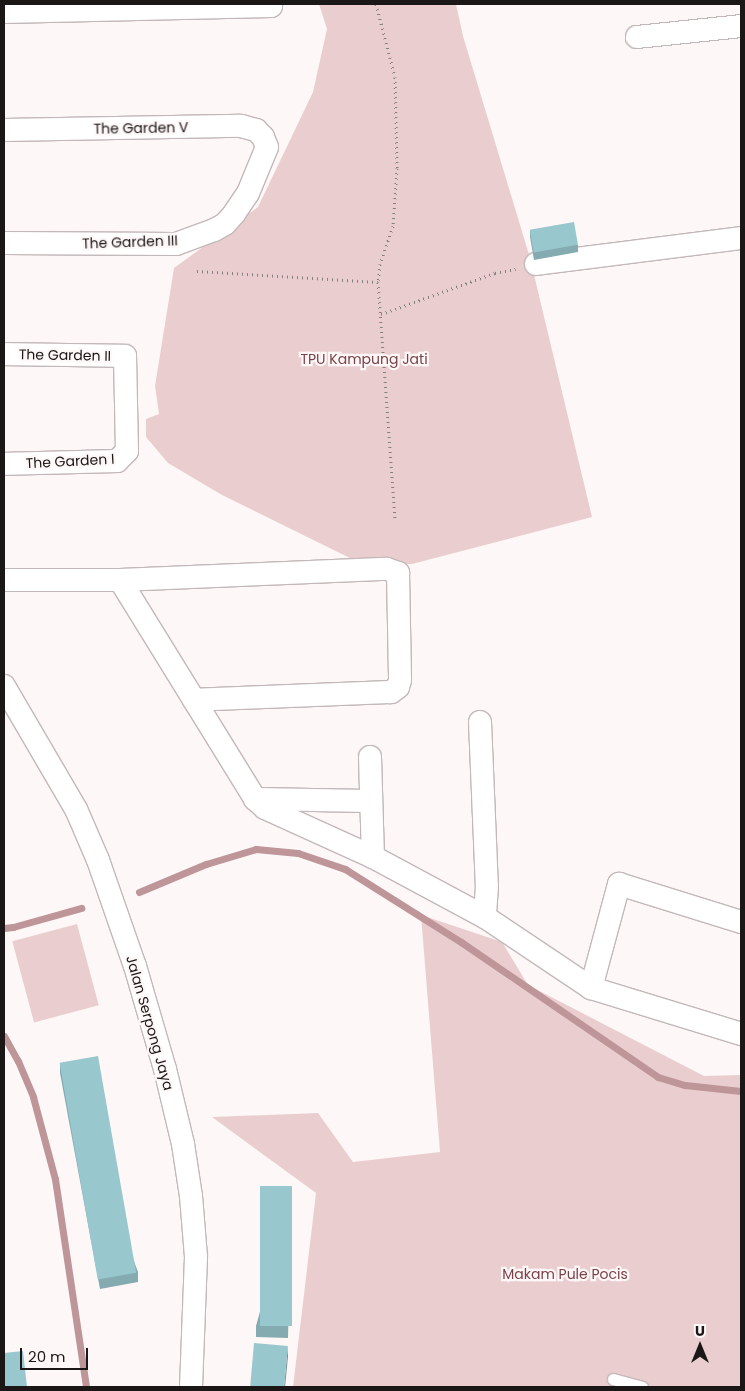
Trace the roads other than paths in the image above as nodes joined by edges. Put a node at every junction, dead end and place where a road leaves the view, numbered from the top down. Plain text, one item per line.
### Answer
1 (270, 4) edge
2 (4, 12) edge
3 (741, 26) edge
4 (637, 37) dead end
5 (4, 130) edge
6 (267, 147) joint
7 (741, 238) edge
8 (4, 243) edge
9 (536, 264) edge
10 (4, 354) edge
11 (126, 356) joint
12 (4, 464) edge
13 (4, 580) edge
14 (120, 580) junction
15 (4, 686) edge
16 (194, 700) junction
17 (480, 722) dead end
18 (370, 757) dead end
19 (255, 799) junction
20 (371, 801) junction
21 (373, 857) junction
22 (485, 916) junction
23 (741, 922) edge
24 (591, 988) junction
25 (741, 1034) edge
26 (613, 1379) dead end
27 (191, 1387) edge
28 (642, 1387) edge

1 - 2 street
3 - 4 street
5 - 6 street, The Garden V
6 - 8 street, The Garden III
7 - 9 street
10 - 11 street, The Garden II
11 - 12 street, The Garden I
13 - 14 street
14 - 16 street
14 - 16 street
15 - 27 street, Jalan Serpong Jaya
16 - 19 street
17 - 22 street
18 - 20 street
19 - 20 street
19 - 21 street
20 - 21 street
21 - 22 street
22 - 24 street
23 - 24 street
24 - 25 street
26 - 28 lane

